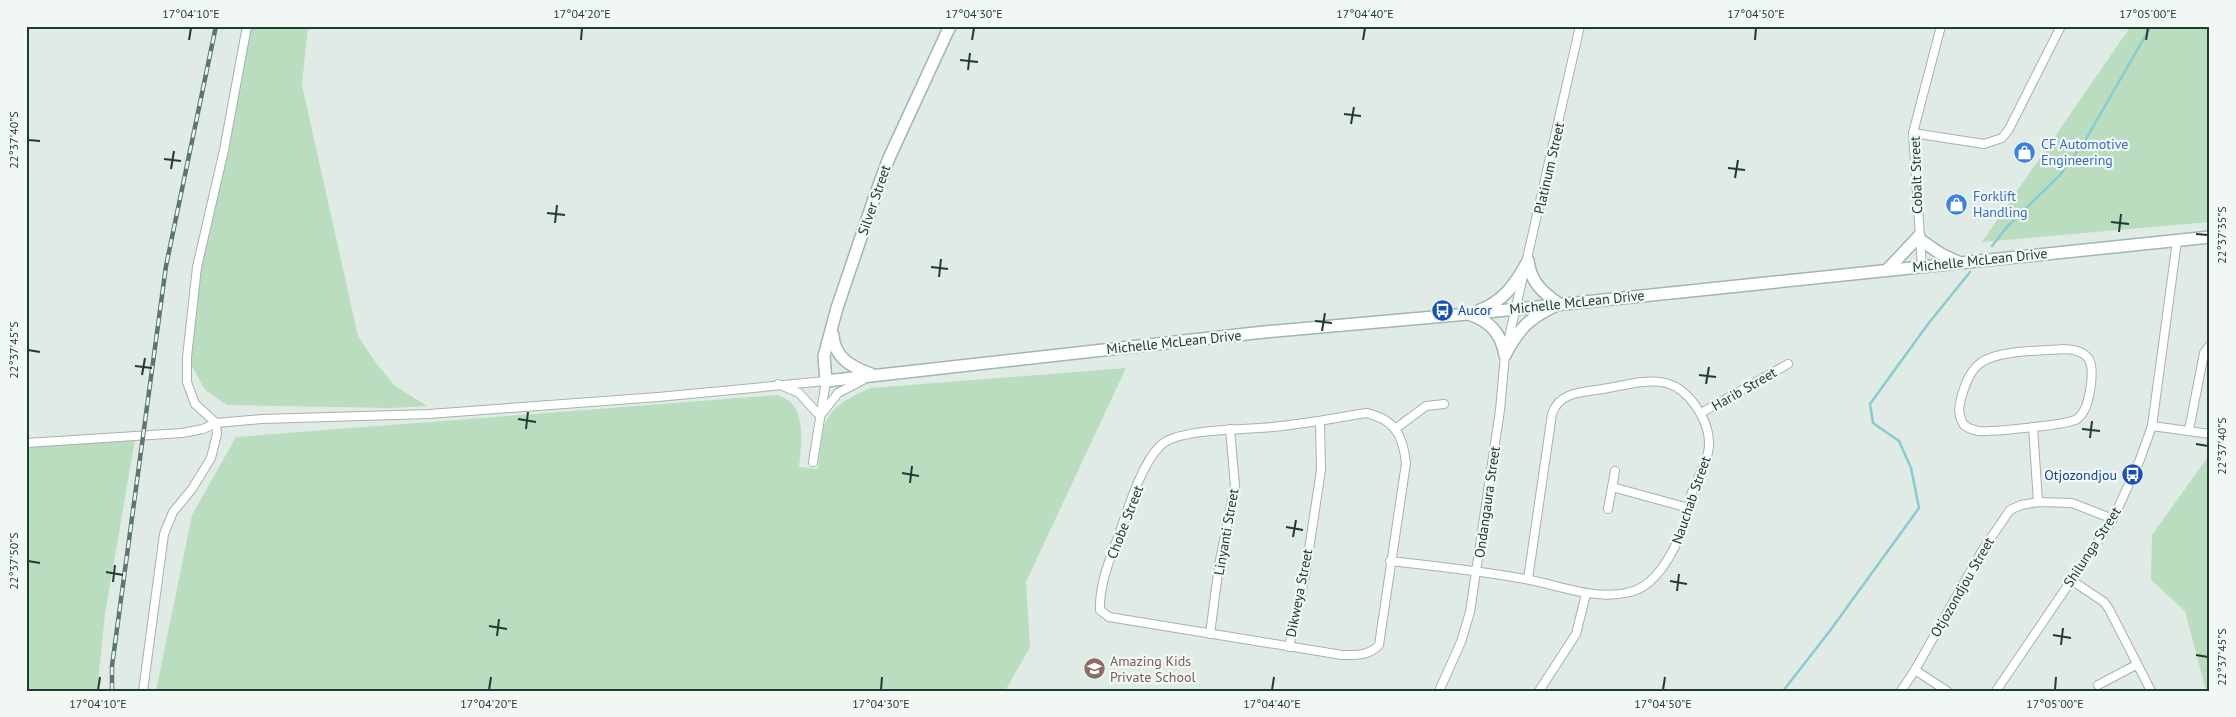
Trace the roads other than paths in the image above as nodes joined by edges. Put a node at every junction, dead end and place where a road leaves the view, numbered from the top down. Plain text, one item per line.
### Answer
1 (247, 26) edge
2 (950, 26) edge
3 (1580, 26) edge
4 (1941, 26) edge
5 (2061, 26) edge
6 (1913, 133) junction
7 (1919, 237) junction
8 (2210, 237) edge
9 (2177, 241) junction
10 (1528, 261) junction
11 (1960, 262) junction
12 (1922, 267) junction
13 (1888, 269) junction
14 (1559, 304) junction
15 (1515, 309) junction
16 (1468, 314) junction
17 (833, 328) junction
18 (2210, 345) edge
19 (1505, 355) junction
20 (1788, 364) dead end
21 (874, 375) junction
22 (826, 381) junction
23 (777, 384) junction
24 (1444, 404) dead end
25 (1701, 413) junction
26 (820, 416) junction
27 (1320, 421) junction
28 (216, 422) junction
29 (2033, 426) junction
30 (2152, 426) junction
31 (1230, 429) junction
32 (1394, 429) junction
33 (2189, 430) junction
34 (2210, 434) edge
35 (26, 443) edge
36 (813, 462) dead end
37 (1615, 471) dead end
38 (1612, 487) junction
39 (2038, 502) junction
40 (1689, 508) junction
41 (1608, 509) dead end
42 (2113, 519) junction
43 (1390, 561) junction
44 (1476, 571) junction
45 (1528, 579) junction
46 (2071, 580) junction
47 (1586, 594) junction
48 (1210, 634) junction
49 (1289, 647) junction
50 (2136, 665) junction
51 (1915, 670) junction
52 (2098, 685) dead end
53 (143, 691) edge
54 (1439, 691) edge
55 (1539, 691) edge
56 (1901, 691) edge
57 (1947, 691) edge
58 (1996, 691) edge
59 (2151, 691) edge

1 - 28 street
2 - 17 street, Silver Street
3 - 10 street, Platinum Street
4 - 6 street, Cobalt Street
5 - 6 street
6 - 7 street, Cobalt Street
7 - 11 street
7 - 12 street, Cobalt Street
7 - 13 street
8 - 9 street, Michelle McLean Drive
9 - 11 street, Michelle McLean Drive
9 - 30 street, Shilunga Street
10 - 14 street
10 - 15 street, Platinum Street
10 - 16 street
11 - 12 street, Michelle McLean Drive
12 - 13 street, Michelle McLean Drive
13 - 14 street, Michelle McLean Drive
14 - 15 street, Michelle McLean Drive
14 - 19 street
15 - 16 street, Michelle McLean Drive
15 - 19 street, Ondangaura Street
16 - 19 street
16 - 21 street, Michelle McLean Drive
17 - 21 street
17 - 22 street, Silver Street
18 - 33 street
19 - 44 street, Ondangaura Street
20 - 25 street, Harib Street
21 - 22 street, Michelle McLean Drive
21 - 26 street
22 - 23 street
22 - 26 street
23 - 26 street
23 - 28 street
24 - 32 street
25 - 40 street, Nauchab Street
25 - 45 street, Nauchab Street
26 - 36 street
27 - 31 street, Chobe Street
27 - 32 street, Chobe Street
27 - 49 street, Dikweya Street
28 - 35 street
28 - 53 street
29 - 29 street
29 - 39 street
30 - 33 street
30 - 42 street, Shilunga Street
31 - 48 street, Linyanti Street
31 - 48 street, Chobe Street
32 - 43 street, Chobe Street
33 - 34 street
37 - 38 street
38 - 40 street
38 - 41 street
39 - 42 street, Otjozondjou Street
39 - 51 street, Otjozondjou Street
40 - 47 street, Nauchab Street
42 - 46 street, Shilunga Street
43 - 44 street
43 - 49 street, Chobe Street
44 - 45 street, Nauchab Street
44 - 54 street, Ondangaura Street
45 - 47 street, Nauchab Street
46 - 50 street
46 - 58 street, Shilunga Street
47 - 55 street
48 - 49 street, Chobe Street
50 - 52 street
50 - 59 street
51 - 56 street, Otjozondjou Street
51 - 57 street

